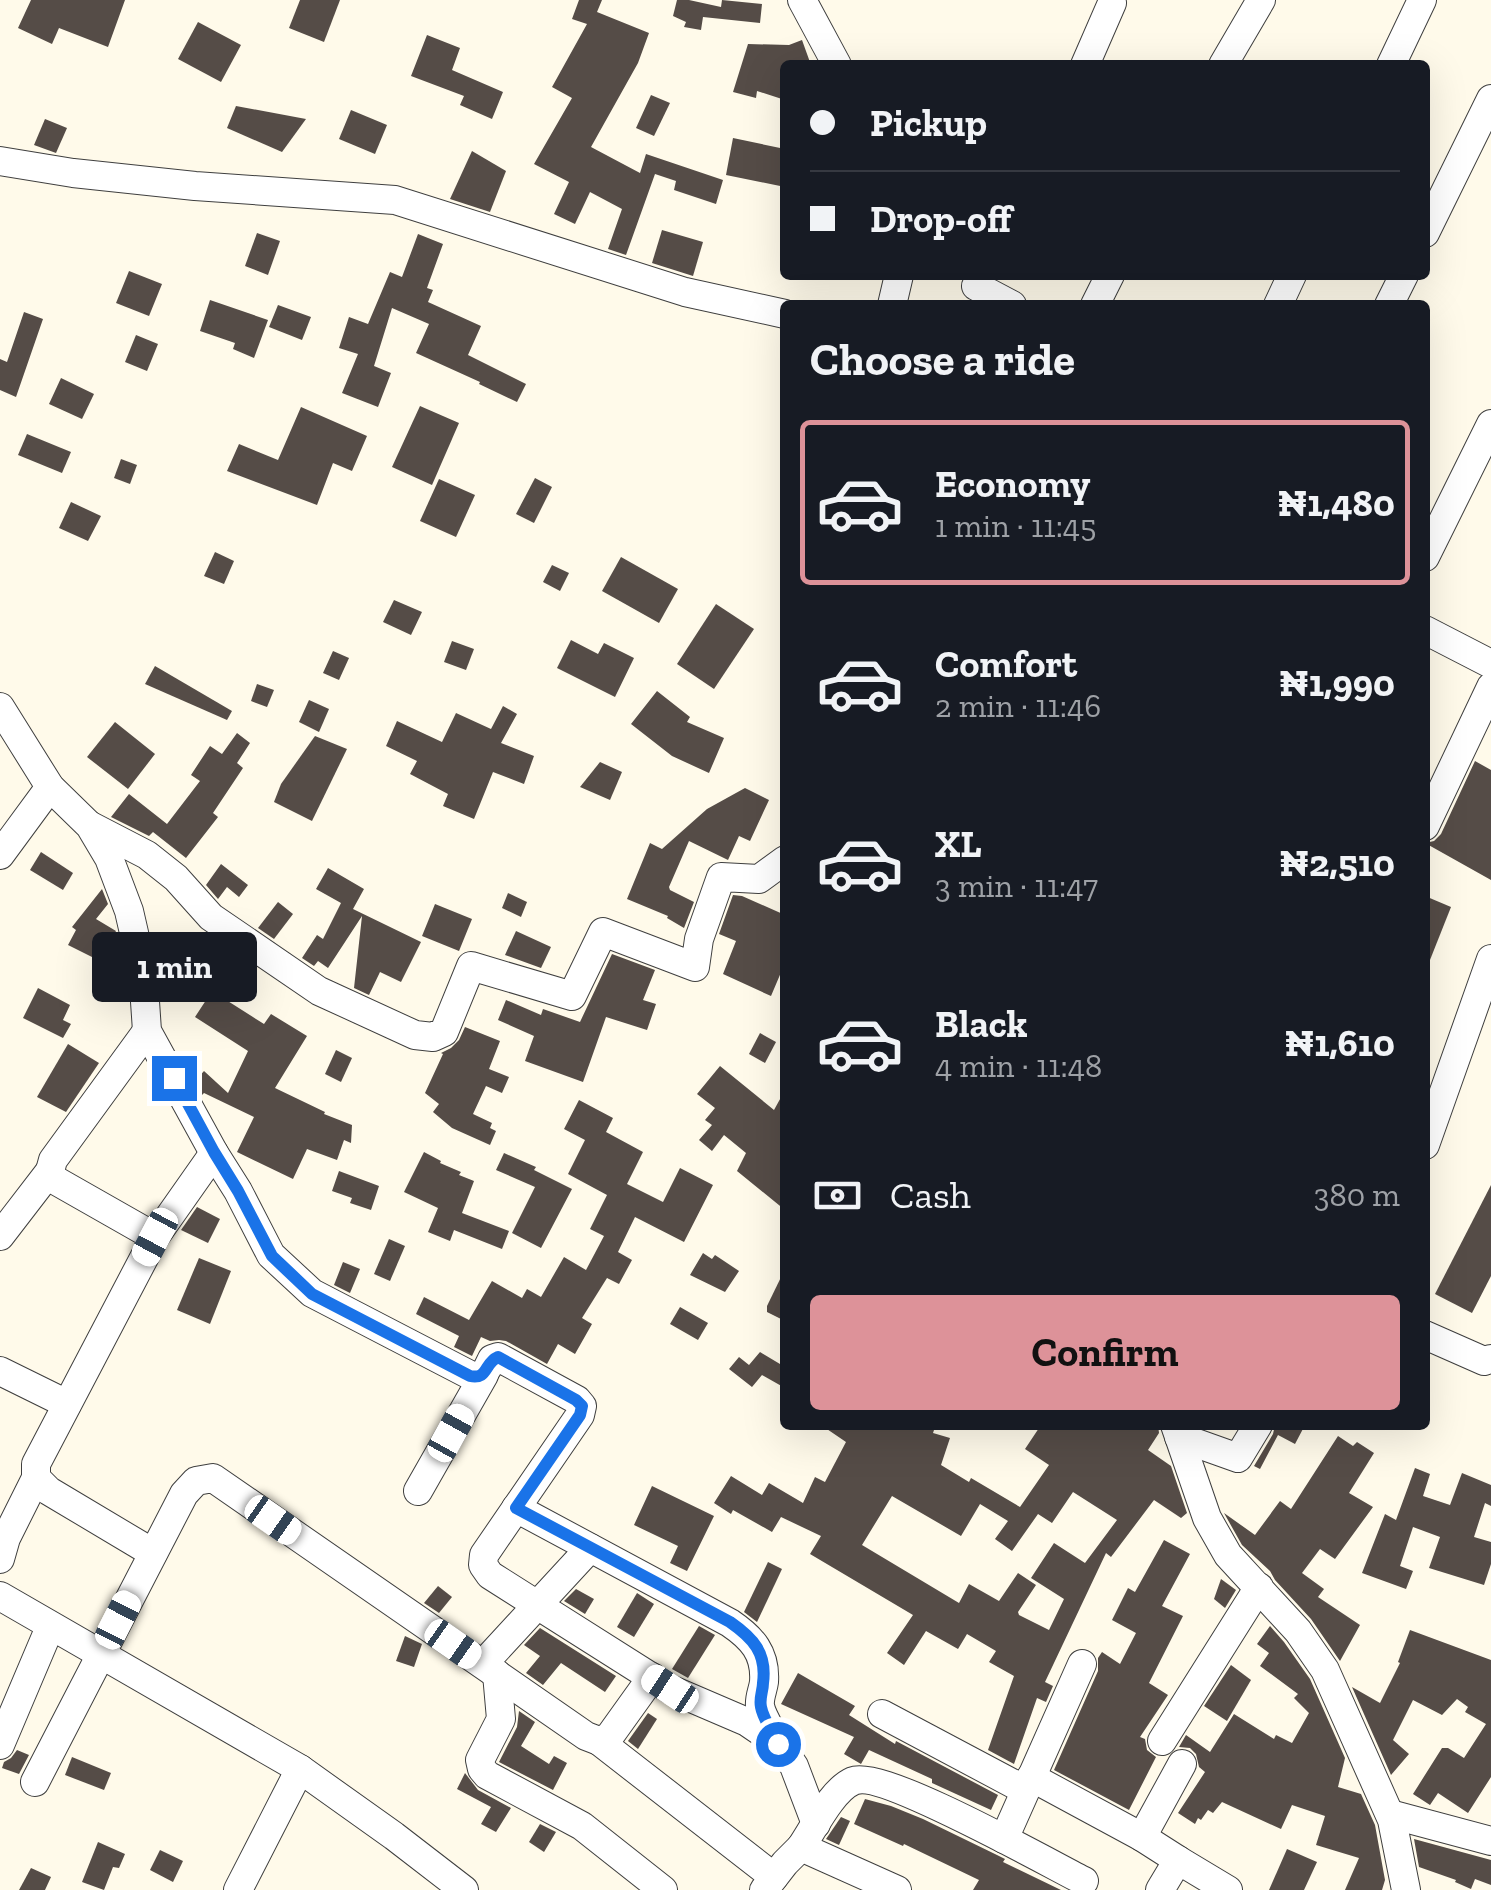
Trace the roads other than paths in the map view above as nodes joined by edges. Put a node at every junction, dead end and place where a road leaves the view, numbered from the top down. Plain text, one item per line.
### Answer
1 (802, 0) edge
2 (1260, 0) edge
3 (1422, 0) edge
4 (1112, 3) dead end
5 (834, 60) edge
6 (1087, 60) edge
7 (1226, 60) edge
8 (1393, 60) edge
9 (1491, 99) edge
10 (0, 161) edge
11 (1430, 223) edge
12 (979, 280) edge
13 (1003, 300) edge
14 (780, 313) edge
15 (1491, 424) edge
16 (1430, 547) edge
17 (1430, 633) edge
18 (1491, 664) edge
19 (1491, 687) edge
20 (4, 724) edge
21 (50, 787) junction
22 (1430, 815) edge
23 (90, 826) junction
24 (0, 855) edge
25 (780, 864) edge
26 (1491, 959) edge
27 (147, 1032) junction
28 (1430, 1131) edge
29 (214, 1152) junction
30 (50, 1171) junction
31 (0, 1236) edge
32 (155, 1237) junction
33 (1430, 1337) edge
34 (1491, 1359) edge
35 (0, 1371) edge
36 (484, 1375) junction
37 (68, 1404) junction
38 (1255, 1430) edge
39 (1178, 1431) edge
40 (36, 1478) junction
41 (418, 1491) dead end
42 (516, 1508) junction
43 (590, 1548) junction
44 (153, 1553) junction
45 (0, 1558) edge
46 (1259, 1587) junction
47 (0, 1596) edge
48 (538, 1605) junction
49 (50, 1627) junction
50 (101, 1653) junction
51 (1082, 1664) dead end
52 (490, 1669) junction
53 (652, 1676) junction
54 (882, 1714) dead end
55 (599, 1740) junction
56 (1162, 1741) dead end
57 (778, 1744) junction
58 (0, 1746) edge
59 (1182, 1764) dead end
60 (300, 1769) junction
61 (35, 1782) dead end
62 (1028, 1783) junction
63 (1390, 1814) junction
64 (809, 1836) junction
65 (1142, 1838) junction
66 (1004, 1839) junction
67 (1491, 1841) edge
68 (1178, 1860) junction
69 (1084, 1882) dead end
70 (769, 1883) edge
71 (238, 1890) edge
72 (464, 1890) edge
73 (663, 1890) edge
74 (896, 1890) edge
75 (1160, 1890) edge
76 (1228, 1890) edge
77 (1406, 1890) edge

1 - 5 street
2 - 7 street
3 - 8 street
4 - 6 street
9 - 11 street
10 - 14 street
12 - 13 street
15 - 16 street
17 - 18 street
19 - 22 street
20 - 21 street
21 - 23 street
21 - 24 street
23 - 25 street
23 - 27 street
26 - 28 street
27 - 29 street
27 - 30 street
29 - 32 street
29 - 36 street
30 - 31 street
30 - 32 street
32 - 37 street
33 - 34 street
35 - 37 street
36 - 41 street
36 - 42 street
37 - 40 street
38 - 39 street
39 - 46 street
40 - 44 street
40 - 45 street
42 - 43 street
42 - 48 street
43 - 48 street
43 - 57 street
44 - 50 street
44 - 52 street
46 - 56 street
46 - 63 street
47 - 49 street
48 - 52 street
48 - 53 street
49 - 50 street
49 - 58 street
50 - 60 street
50 - 61 street
51 - 62 street
52 - 55 street
52 - 73 street
53 - 55 street
53 - 57 street
54 - 62 street
55 - 70 street
57 - 64 street
59 - 65 street
60 - 71 street
60 - 72 street
62 - 65 street
62 - 66 street
63 - 67 street
63 - 77 street
64 - 66 street
64 - 70 street
64 - 74 street
65 - 68 street
66 - 69 street
68 - 75 street
68 - 76 street

